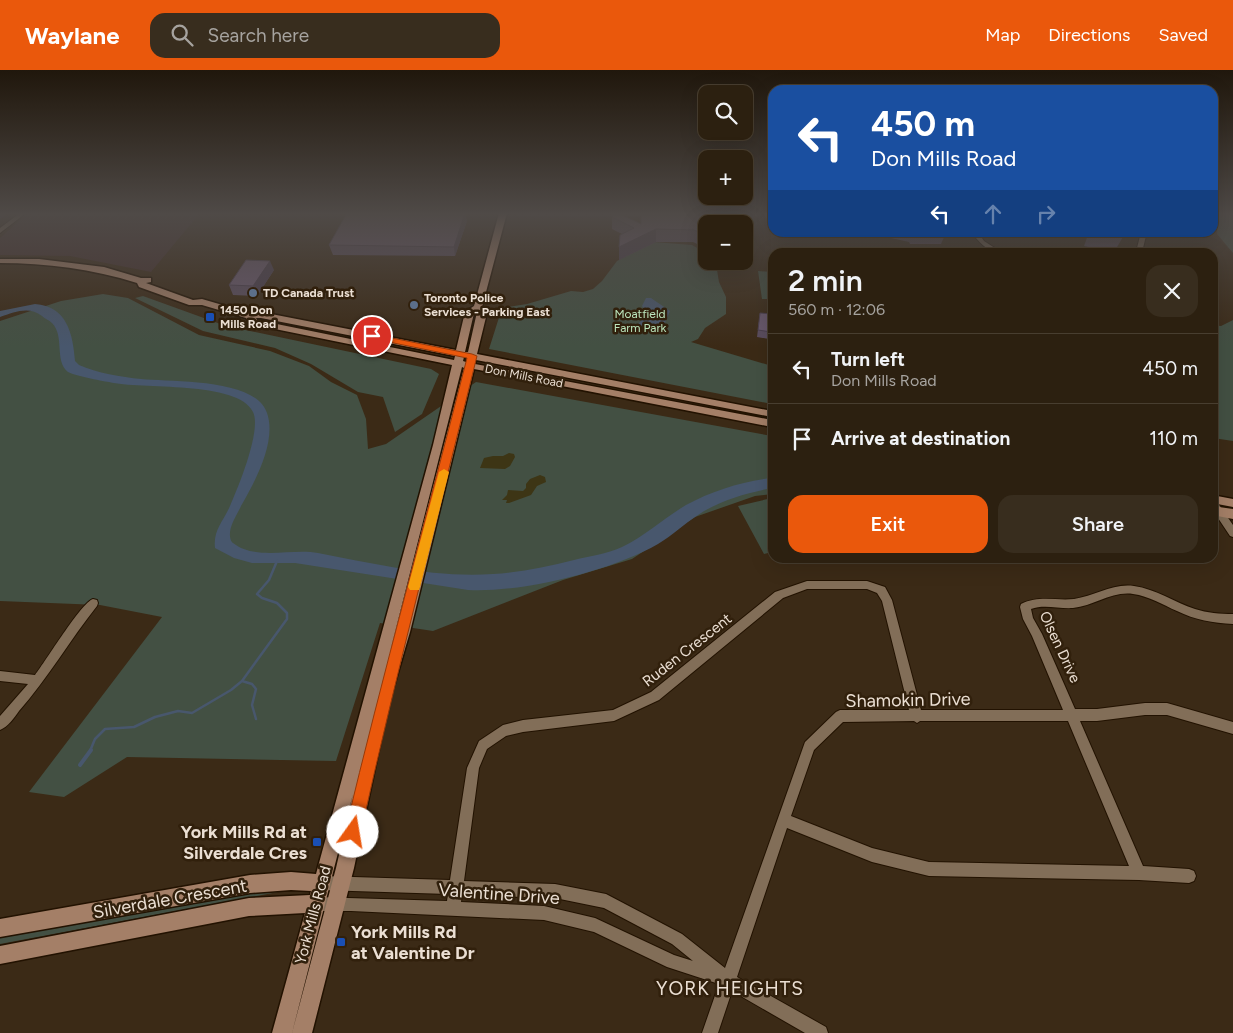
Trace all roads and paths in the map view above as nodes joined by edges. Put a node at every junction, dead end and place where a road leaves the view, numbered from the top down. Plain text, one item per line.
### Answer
1 (491, 258) edge
2 (0, 262) edge
3 (478, 306) junction
4 (250, 316) junction
5 (293, 321) junction
6 (285, 328) junction
7 (357, 333) junction
8 (347, 341) junction
9 (458, 358) junction
10 (471, 361) junction
11 (768, 413) edge
12 (768, 423) edge
13 (1233, 503) edge
14 (1218, 505) edge
15 (1218, 507) edge
16 (1218, 511) edge
17 (1233, 514) edge
18 (1233, 533) edge
19 (93, 603) dead end
20 (1233, 619) edge
21 (395, 632) junction
22 (0, 676) edge
23 (37, 680) junction
24 (1073, 714) junction
25 (917, 717) junction
26 (0, 724) edge
27 (1233, 728) edge
28 (784, 820) junction
29 (1139, 873) junction
30 (1189, 876) dead end
31 (321, 884) junction
32 (456, 888) junction
33 (338, 894) junction
34 (315, 904) junction
35 (453, 909) junction
36 (0, 928) edge
37 (0, 955) edge
38 (728, 980) junction
39 (282, 1033) edge
40 (302, 1033) edge
41 (710, 1033) edge
42 (820, 1033) edge

1 - 3 main road, York Mills Road
2 - 4 main road, Don Mills Road
3 - 9 main road, York Mills Road
3 - 10 main road, York Mills Road
4 - 5 main road, Don Mills Road
4 - 6 main road, Don Mills Road
5 - 6 main road
5 - 7 main road, Don Mills Road
6 - 8 main road, Don Mills Road
7 - 8 main road
7 - 9 main road, Don Mills Road
8 - 9 main road, Don Mills Road
9 - 10 main road, Don Mills Road
9 - 21 main road, York Mills Road
10 - 11 main road, Don Mills Road
10 - 12 main road, Don Mills Road
10 - 21 main road, York Mills Road
13 - 14 main road
15 - 17 main road
16 - 18 street
19 - 23 street
20 - 24 street, Olsen Drive
21 - 31 main road, York Mills Road
21 - 33 main road, York Mills Road
22 - 23 street
23 - 26 street
24 - 25 street, Shamokin Drive
24 - 27 street, Shamokin Drive
24 - 29 street, Olsen Drive
25 - 28 street, Shamokin Drive
25 - 32 street, Ruden Crescent
28 - 29 street
28 - 38 street, Shamokin Drive
29 - 30 street
31 - 33 street, Silverdale Crescent
31 - 34 main road, York Mills Road
31 - 36 main road, Silverdale Crescent
32 - 33 street, Valentine Drive
32 - 35 street, Ruden Crescent
32 - 38 street, Valentine Drive
33 - 34 street, Valentine Drive
33 - 35 street, Valentine Drive
33 - 40 main road, York Mills Road
34 - 37 main road, Silverdale Crescent
34 - 39 main road, York Mills Road
35 - 38 street, Valentine Drive
38 - 41 street, Shamokin Drive
38 - 42 street, Valentine Drive

